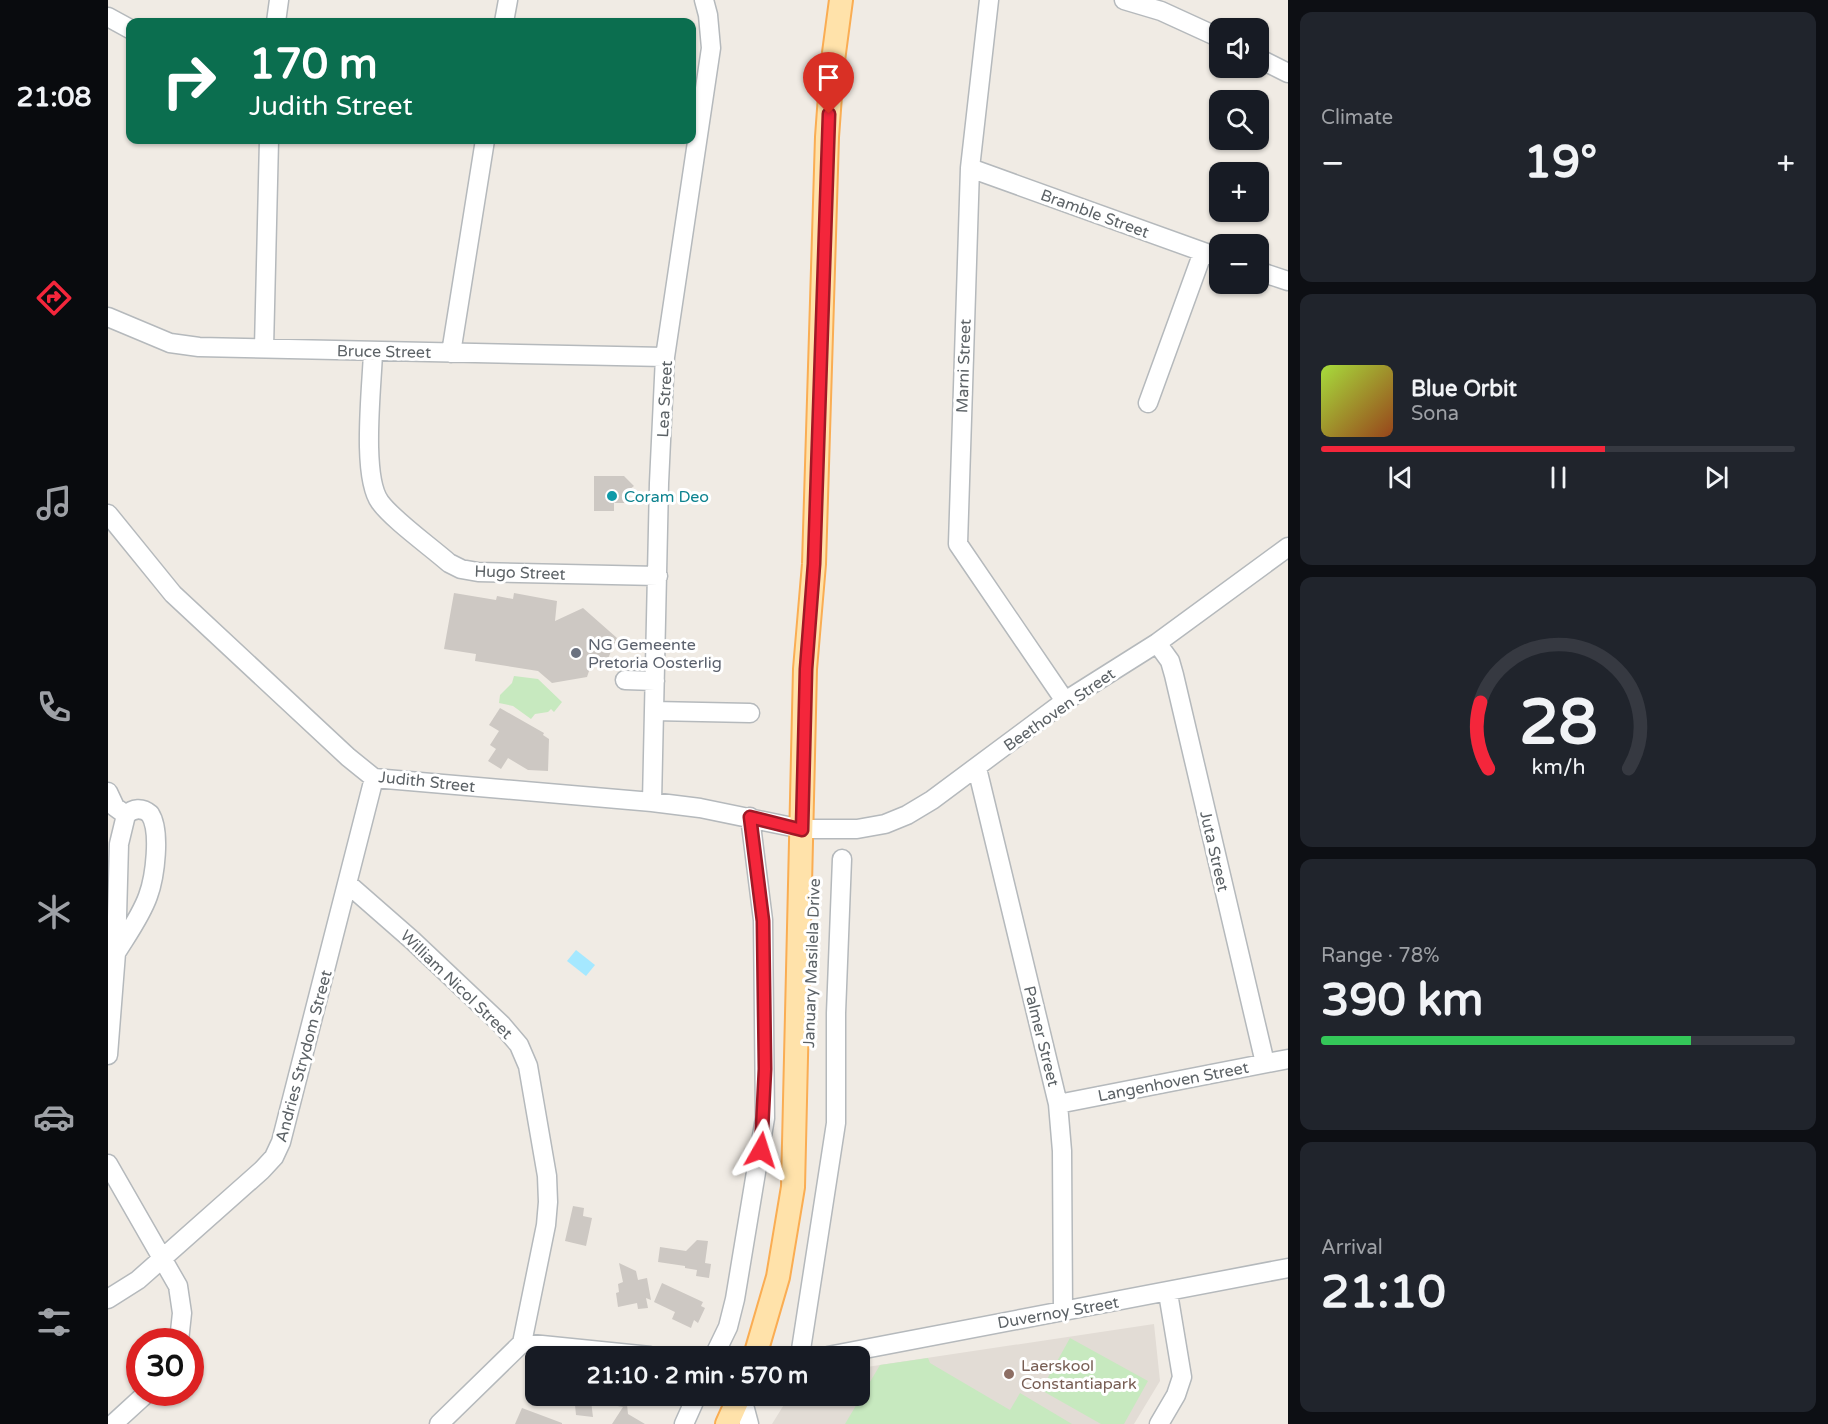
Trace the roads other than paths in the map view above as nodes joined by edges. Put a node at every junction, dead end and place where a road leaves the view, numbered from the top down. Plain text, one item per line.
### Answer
1 (279, 0) edge
2 (508, 0) edge
3 (704, 0) edge
4 (842, 0) edge
5 (989, 0) edge
6 (1124, 0) edge
7 (108, 17) edge
8 (277, 18) edge
9 (505, 18) edge
10 (126, 27) edge
11 (1209, 33) edge
12 (1269, 64) edge
13 (1288, 73) edge
14 (269, 144) edge
15 (484, 144) edge
16 (970, 168) junction
17 (1209, 254) edge
18 (1209, 260) edge
19 (1269, 275) edge
20 (1288, 281) edge
21 (108, 317) edge
22 (264, 348) junction
23 (373, 352) junction
24 (451, 353) junction
25 (665, 357) junction
26 (1148, 403) dead end
27 (108, 514) edge
28 (1288, 547) edge
29 (658, 576) junction
30 (1157, 643) junction
31 (625, 680) dead end
32 (655, 681) junction
33 (1065, 701) junction
34 (654, 711) junction
35 (750, 712) dead end
36 (977, 768) junction
37 (374, 778) junction
38 (108, 792) edge
39 (652, 802) junction
40 (126, 815) junction
41 (750, 817) junction
42 (808, 830) junction
43 (842, 859) dead end
44 (348, 885) junction
45 (112, 924) edge
46 (116, 953) junction
47 (108, 1055) edge
48 (1288, 1059) edge
49 (1265, 1063) junction
50 (1058, 1104) junction
51 (108, 1164) edge
52 (162, 1258) junction
53 (1288, 1268) edge
54 (1168, 1293) junction
55 (108, 1299) edge
56 (1063, 1311) junction
57 (180, 1328) edge
58 (522, 1343) junction
59 (552, 1346) edge
60 (719, 1346) edge
61 (758, 1346) edge
62 (767, 1346) edge
63 (802, 1346) edge
64 (870, 1348) edge
65 (133, 1406) edge
66 (692, 1406) edge
67 (744, 1409) edge
68 (113, 1424) edge
69 (438, 1424) edge
70 (684, 1424) edge
71 (727, 1424) edge
72 (1159, 1424) edge

1 - 8 street
2 - 9 street
3 - 25 street, Lea Street
4 - 42 main road, January Masilela Drive
5 - 16 street, Marni Street
6 - 11 street
7 - 10 street
12 - 13 street
14 - 22 street
15 - 24 street
16 - 17 street, Bramble Street
16 - 33 street, Marni Street
18 - 26 street
19 - 20 street
21 - 22 street, Bruce Street
22 - 23 street, Bruce Street
23 - 24 street, Bruce Street
23 - 29 street, Hugo Street
24 - 25 street, Bruce Street
25 - 29 street, Lea Street
27 - 37 street, Judith Street
28 - 30 street, Beethoven Street
29 - 32 street, Lea Street
30 - 33 street, Beethoven Street
30 - 49 street, Juta Street
31 - 32 street
32 - 34 street, Lea Street
33 - 36 street, Beethoven Street
34 - 35 street
34 - 39 street, Lea Street
36 - 42 street, Beethoven Street
36 - 50 street, Palmer Street
37 - 39 street, Judith Street
37 - 44 street, Andries Strydom Street
38 - 40 street
39 - 41 street, Judith Street
40 - 45 street
40 - 46 street
41 - 42 street, Judith Street
41 - 60 street
42 - 61 main road, January Masilela Drive
42 - 62 main road, January Masilela Drive
43 - 63 street
44 - 52 street, Andries Strydom Street
44 - 58 street, William Nicol Street
45 - 46 street
46 - 47 street
48 - 49 street, Langenhoven Street
49 - 50 street, Langenhoven Street
50 - 56 street, Palmer Street
51 - 52 street
52 - 55 street, Andries Strydom Street
52 - 57 street
53 - 54 street, Duvernoy Street
54 - 56 street, Duvernoy Street
54 - 72 street
56 - 64 street, Duvernoy Street
58 - 59 street
58 - 69 street
65 - 68 street
66 - 70 street
67 - 71 main road

